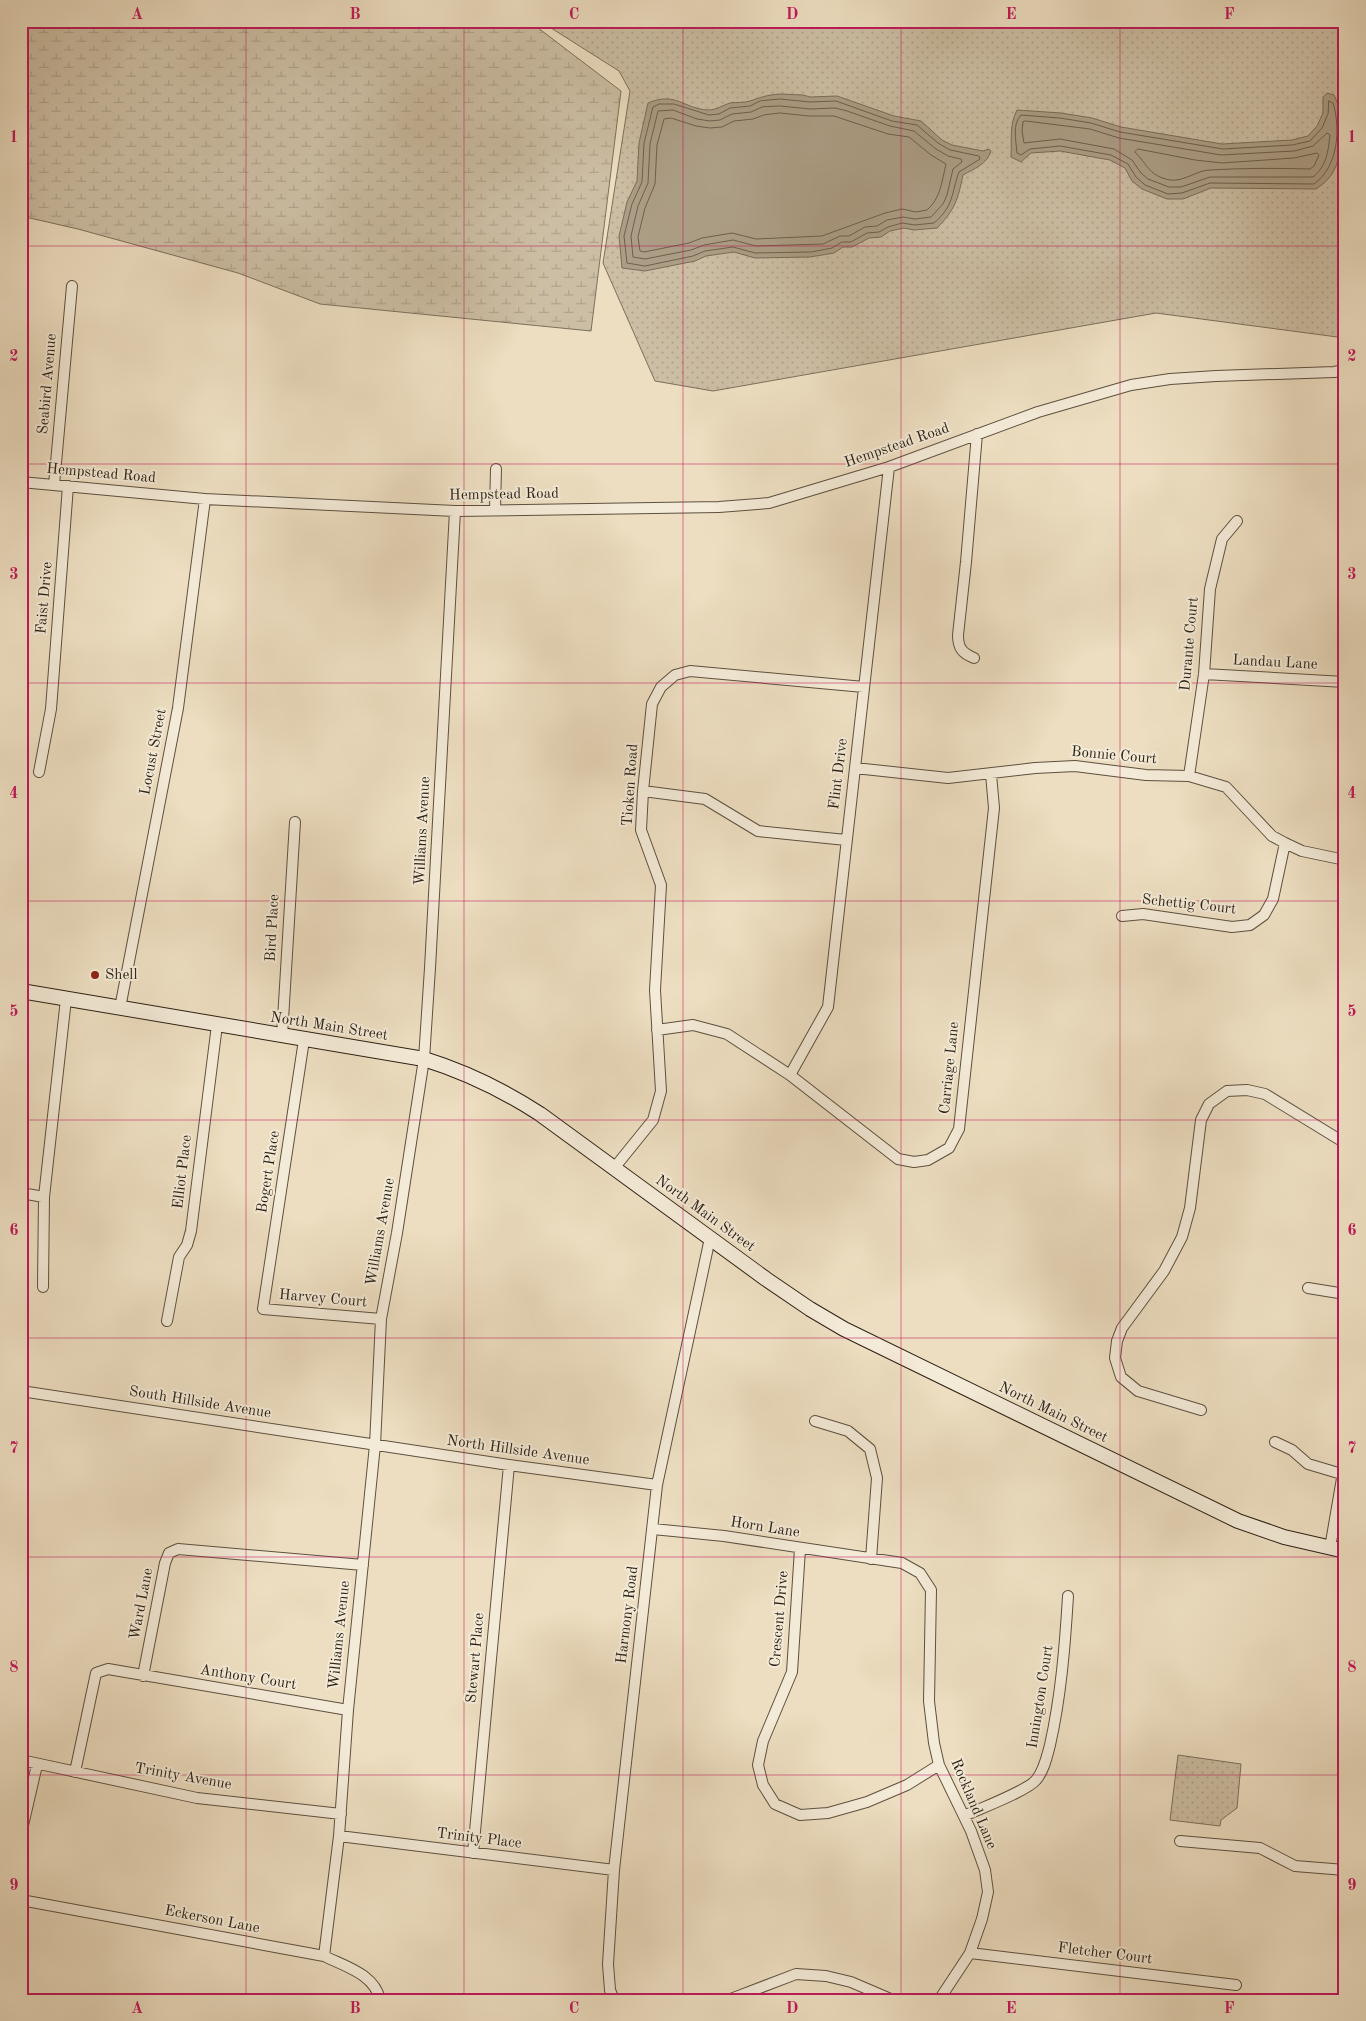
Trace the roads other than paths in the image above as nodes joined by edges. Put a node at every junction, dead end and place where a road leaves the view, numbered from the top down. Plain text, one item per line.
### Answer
1 (72, 286) dead end
2 (1345, 370) edge
3 (977, 434) junction
4 (889, 467) junction
5 (496, 469) dead end
6 (21, 482) edge
7 (54, 485) junction
8 (68, 486) junction
9 (205, 499) junction
10 (495, 510) junction
11 (455, 512) junction
12 (1238, 521) dead end
13 (974, 658) dead end
14 (1204, 674) junction
15 (1345, 682) edge
16 (864, 687) junction
17 (855, 768) junction
18 (39, 772) dead end
19 (991, 774) junction
20 (1189, 776) junction
21 (643, 791) junction
22 (295, 822) dead end
23 (846, 840) junction
24 (1285, 843) junction
25 (1345, 860) edge
26 (1122, 916) dead end
27 (21, 991) edge
28 (66, 999) junction
29 (120, 1008) junction
30 (217, 1025) junction
31 (657, 1030) junction
32 (282, 1036) junction
33 (304, 1040) junction
34 (424, 1059) junction
35 (790, 1075) junction
36 (1345, 1142) edge
37 (615, 1167) junction
38 (21, 1193) edge
39 (44, 1197) junction
40 (710, 1238) junction
41 (43, 1287) dead end
42 (1308, 1288) dead end
43 (1345, 1294) edge
44 (263, 1309) joint
45 (381, 1319) junction
46 (168, 1320) dead end
47 (21, 1391) edge
48 (1201, 1410) dead end
49 (815, 1421) dead end
50 (1275, 1442) dead end
51 (374, 1446) junction
52 (1345, 1461) edge
53 (509, 1466) junction
54 (1344, 1475) edge
55 (657, 1485) junction
56 (653, 1529) junction
57 (1330, 1548) junction
58 (800, 1549) junction
59 (1345, 1551) edge
60 (870, 1559) junction
61 (363, 1565) junction
62 (1068, 1596) dead end
63 (143, 1676) junction
64 (348, 1710) junction
65 (21, 1760) edge
66 (38, 1765) junction
67 (939, 1765) junction
68 (75, 1772) junction
69 (341, 1814) junction
70 (964, 1816) junction
71 (21, 1834) edge
72 (339, 1836) junction
73 (1180, 1841) dead end
74 (473, 1853) junction
75 (614, 1870) junction
76 (1345, 1870) edge
77 (21, 1900) edge
78 (970, 1953) junction
79 (324, 1956) junction
80 (1236, 1985) dead end
81 (748, 1996) edge
82 (380, 2000) edge
83 (614, 2000) edge
84 (728, 2000) edge
85 (893, 2000) edge
86 (939, 2000) edge

1 - 7 street, Seabird Avenue
2 - 3 street, Hempstead Road
3 - 4 street, Hempstead Road
3 - 13 street
4 - 10 street, Hempstead Road
4 - 16 street, Flint Drive
5 - 10 street
6 - 7 street, Hempstead Road
7 - 8 street, Hempstead Road
8 - 9 street, Hempstead Road
8 - 18 street, Faist Drive
9 - 11 street, Hempstead Road
9 - 29 street, Locust Street
10 - 11 street, Hempstead Road
11 - 34 street, Williams Avenue
12 - 14 street, Durante Court
14 - 15 street, Landau Lane
14 - 20 street, Durante Court
16 - 17 street, Flint Drive
16 - 21 street, Tioken Road
17 - 19 street, Bonnie Court
17 - 23 street, Flint Drive
19 - 20 street, Bonnie Court
19 - 35 street, Carriage Lane
20 - 24 street, Bonnie Court
21 - 23 street
21 - 31 street, Tioken Road
22 - 32 street, Bird Place
23 - 35 street, Flint Drive
24 - 25 street, Bonnie Court
24 - 26 street, Schettig Court
27 - 28 main road, North Main Street
28 - 29 main road, North Main Street
28 - 39 street
29 - 30 main road, North Main Street
30 - 32 main road, North Main Street
30 - 46 street, Elliot Place
31 - 35 street, Carriage Lane
31 - 37 street, Tioken Road
32 - 33 main road, North Main Street
33 - 34 main road, North Main Street
33 - 44 street, Bogert Place
34 - 37 main road, North Main Street
34 - 45 street, Williams Avenue
36 - 48 street
37 - 40 main road, North Main Street
38 - 39 street
39 - 41 street
40 - 55 street, Harmony Road
40 - 57 main road, North Main Street
42 - 43 street
44 - 45 street, Harvey Court
45 - 51 street, Williams Avenue
47 - 51 street, South Hillside Avenue
49 - 60 street
50 - 54 street
51 - 53 street, North Hillside Avenue
51 - 61 street, Williams Avenue
52 - 54 street
53 - 55 street, North Hillside Avenue
53 - 74 street, Stewart Place
54 - 57 street
55 - 56 street, Harmony Road
56 - 58 street, Horn Lane
56 - 75 street, Harmony Road
57 - 59 main road, North Main Street
58 - 60 street, Horn Lane
58 - 67 street, Crescent Drive
60 - 67 street, Rockland Lane
61 - 63 street, Ward Lane
61 - 64 street, Williams Avenue
62 - 70 street, Innington Court
63 - 64 street, Anthony Court
63 - 68 street
64 - 69 street, Williams Avenue
65 - 66 street, Trinity Avenue
66 - 68 street, Trinity Avenue
66 - 71 street
67 - 70 street, Rockland Lane
68 - 69 street, Trinity Avenue
69 - 72 street, Williams Avenue
70 - 78 street, Rockland Lane
72 - 74 street, Trinity Place
72 - 79 street, Williams Avenue
73 - 76 street
74 - 75 street, Trinity Place
75 - 83 street, Harmony Road
77 - 79 street, Eckerson Lane
78 - 80 street, Fletcher Court
78 - 86 street, Rockland Lane
79 - 82 street, Eckerson Lane
81 - 84 street
81 - 85 street

